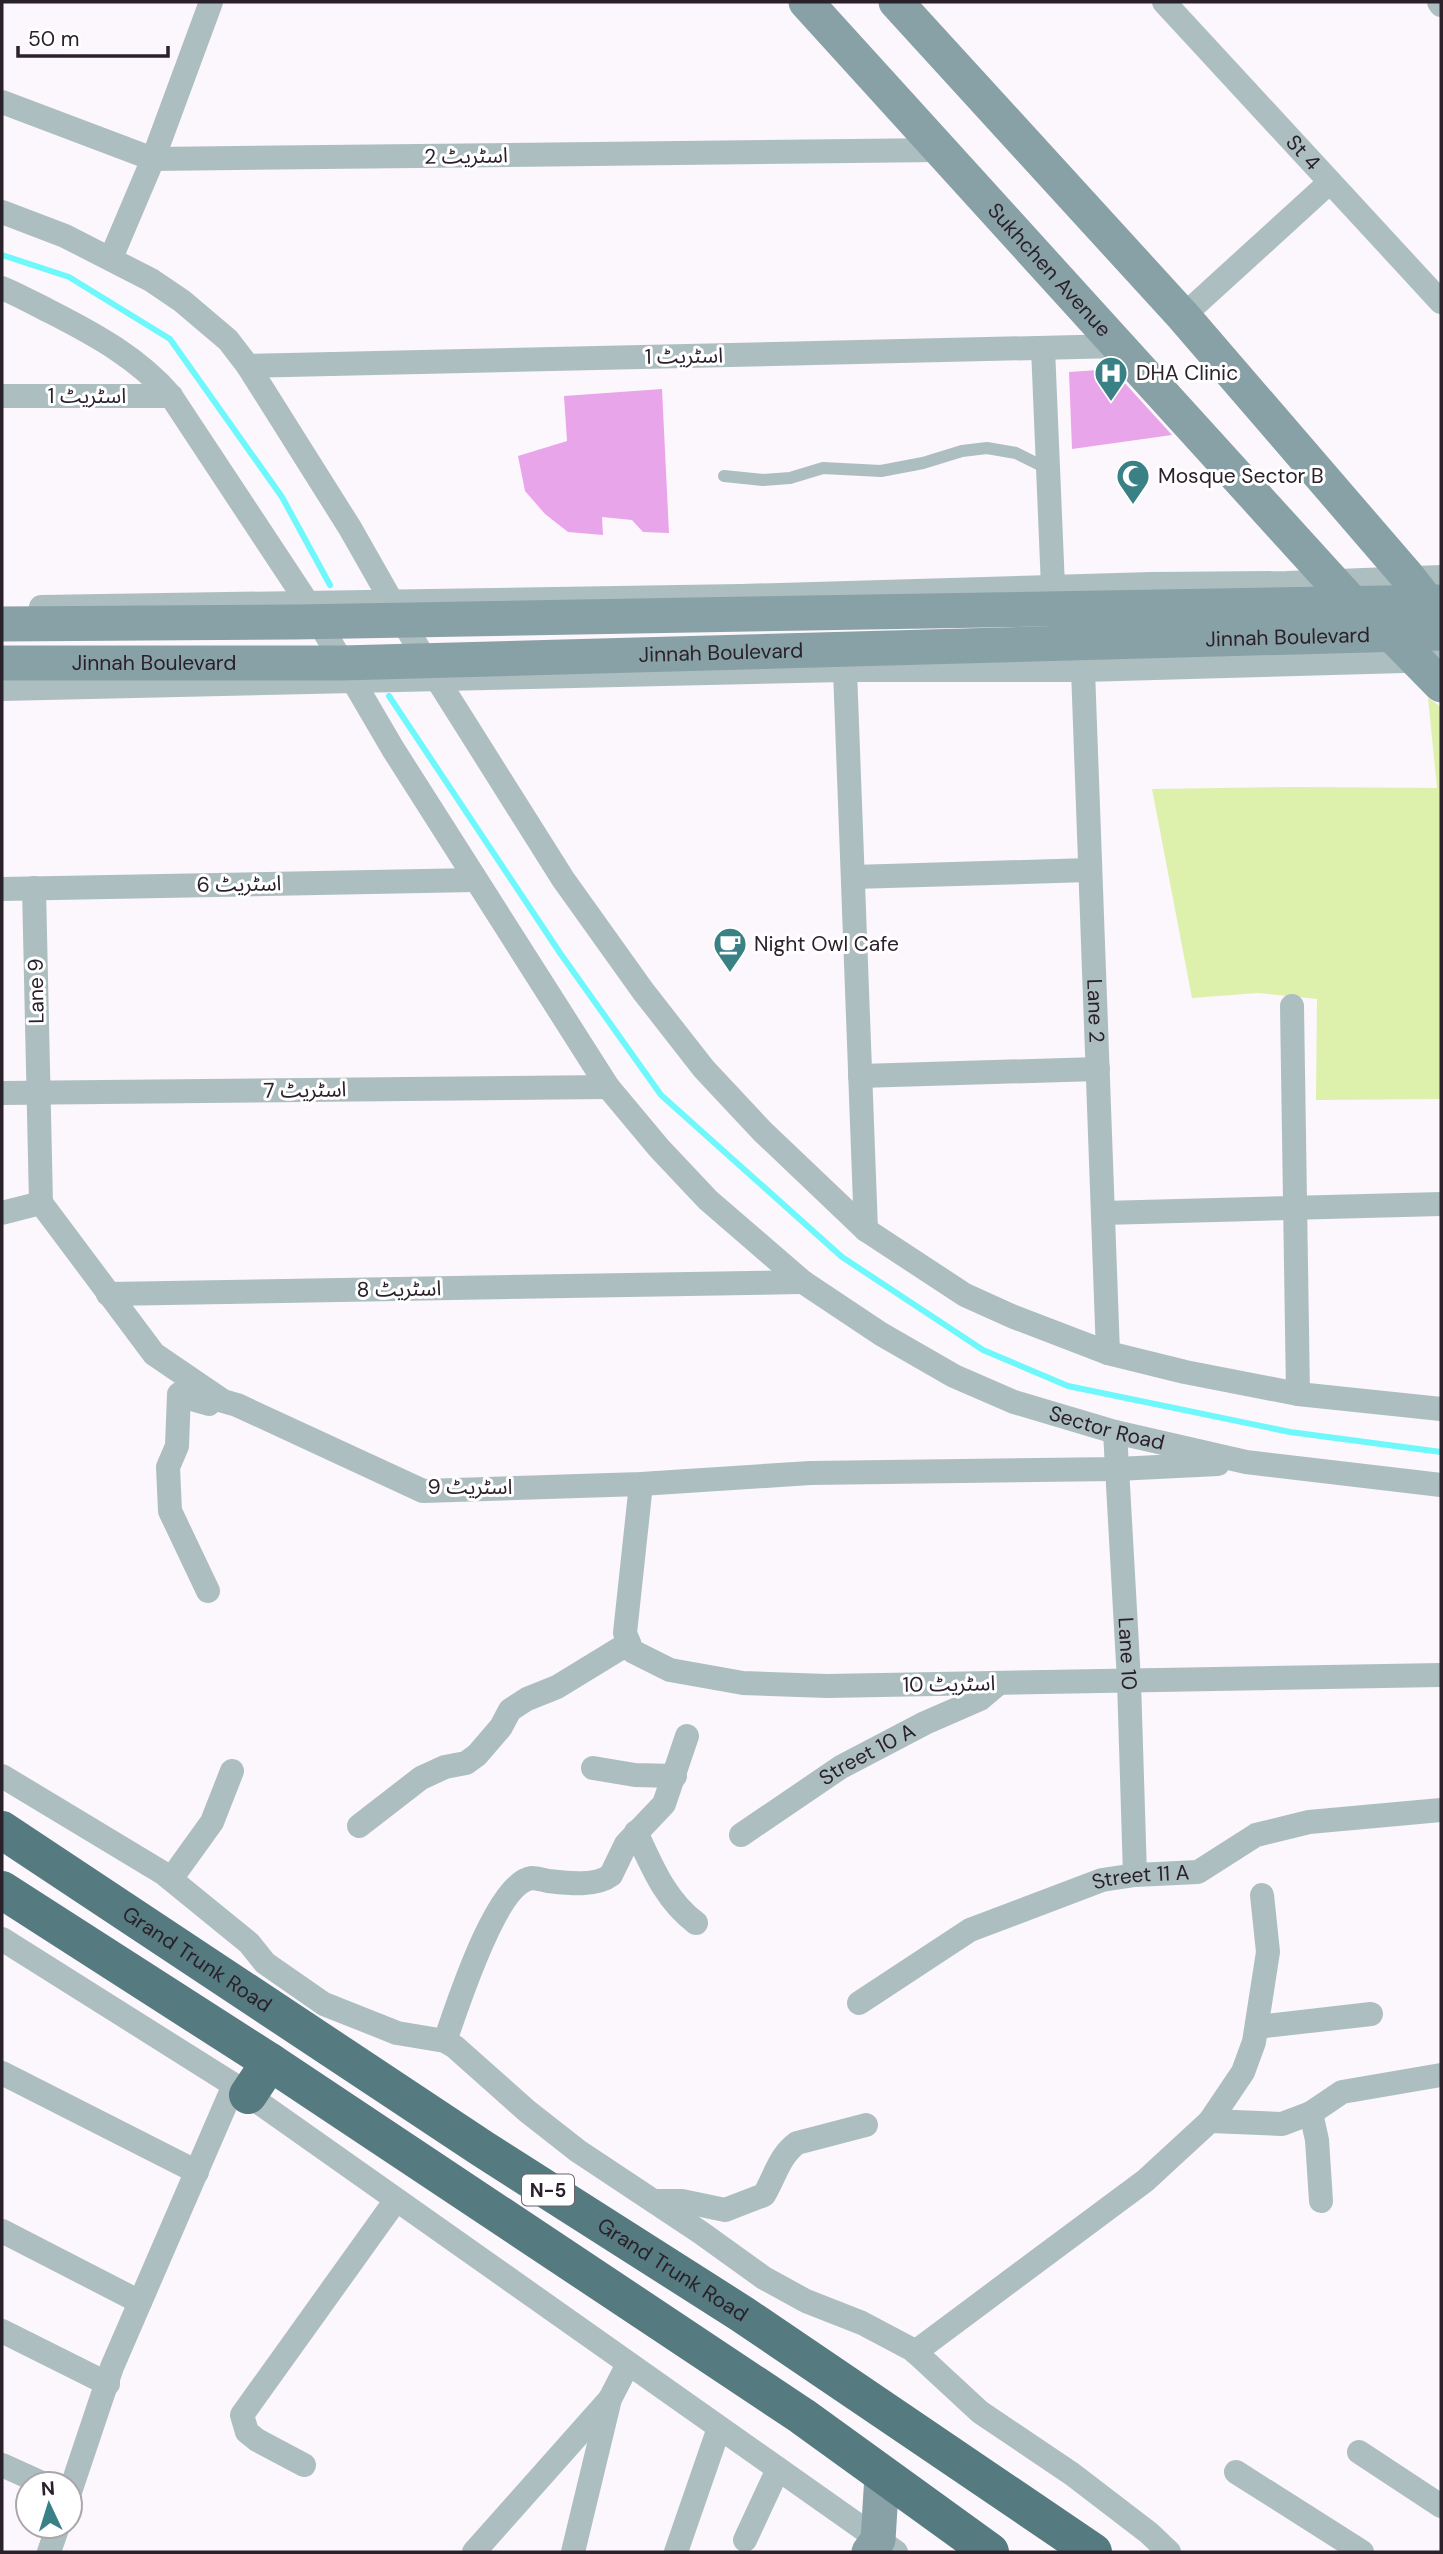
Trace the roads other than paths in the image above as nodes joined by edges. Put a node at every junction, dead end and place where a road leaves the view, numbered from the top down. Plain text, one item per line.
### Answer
1 (211, 2) edge
2 (806, 2) edge
3 (896, 2) edge
4 (1164, 2) edge
5 (2, 102) edge
6 (941, 150) junction
7 (153, 159) junction
8 (1330, 181) junction
9 (2, 212) edge
10 (111, 258) junction
11 (2, 288) edge
12 (1441, 302) edge
13 (1184, 316) junction
14 (1120, 346) junction
15 (1043, 348) junction
16 (248, 366) junction
17 (2, 396) edge
18 (171, 396) junction
19 (1048, 469) junction
20 (724, 476) dead end
21 (1053, 587) junction
22 (1343, 592) junction
23 (1433, 602) edge
24 (2, 607) edge
25 (396, 610) junction
26 (312, 612) junction
27 (2, 624) edge
28 (1154, 624) junction
29 (1391, 634) junction
30 (2, 663) edge
31 (1433, 668) edge
32 (431, 669) junction
33 (845, 670) junction
34 (1083, 670) junction
35 (347, 671) junction
36 (2, 689) edge
37 (1090, 870) junction
38 (853, 877) junction
39 (475, 880) junction
40 (34, 888) junction
41 (2, 889) edge
42 (1292, 1006) dead end
43 (1098, 1069) junction
44 (860, 1076) junction
45 (608, 1087) junction
46 (2, 1093) edge
47 (38, 1093) junction
48 (41, 1203) junction
49 (1441, 1204) edge
50 (1295, 1208) junction
51 (2, 1213) edge
52 (1103, 1213) junction
53 (866, 1230) junction
54 (803, 1282) junction
55 (108, 1294) junction
56 (1108, 1353) junction
57 (1298, 1394) junction
58 (223, 1401) junction
59 (1441, 1409) edge
60 (1115, 1432) junction
61 (1246, 1462) junction
62 (1117, 1469) junction
63 (641, 1484) junction
64 (1441, 1485) edge
65 (208, 1591) dead end
66 (629, 1643) junction
67 (1441, 1675) edge
68 (1129, 1681) junction
69 (999, 1683) junction
70 (687, 1736) dead end
71 (593, 1768) dead end
72 (232, 1771) dead end
73 (2, 1776) edge
74 (675, 1776) junction
75 (1441, 1810) edge
76 (359, 1826) dead end
77 (2, 1830) edge
78 (636, 1832) junction
79 (741, 1835) dead end
80 (1135, 1875) junction
81 (170, 1879) junction
82 (2, 1891) edge
83 (1262, 1895) dead end
84 (696, 1923) dead end
85 (2, 1939) edge
86 (251, 1975) junction
87 (859, 2003) dead end
88 (1371, 2014) dead end
89 (1257, 2027) junction
90 (445, 2041) junction
91 (270, 2062) junction
92 (2, 2073) edge
93 (1441, 2075) edge
94 (241, 2090) junction
95 (1311, 2113) junction
96 (1210, 2121) junction
97 (866, 2125) dead end
98 (197, 2172) junction
99 (396, 2200) junction
100 (654, 2201) junction
101 (1321, 2201) dead end
102 (2, 2231) edge
103 (140, 2302) junction
104 (2, 2331) edge
105 (915, 2352) junction
106 (628, 2364) junction
107 (108, 2384) junction
108 (610, 2399) junction
109 (719, 2428) junction
110 (1359, 2452) dead end
111 (304, 2465) dead end
112 (778, 2469) junction
113 (78, 2470) edge
114 (1236, 2472) dead end
115 (882, 2475) junction
116 (1441, 2506) edge
117 (745, 2540) dead end
118 (881, 2548) edge
119 (474, 2552) edge
120 (573, 2552) edge
121 (676, 2552) edge
122 (990, 2552) edge
123 (1093, 2552) edge
124 (1169, 2552) edge
125 (1362, 2552) edge

1 - 7 street
2 - 6 street, Sukhchen Avenue
3 - 13 street
4 - 8 street, St 4
5 - 7 street, اسٹریٹ 2
6 - 7 street, اسٹریٹ 2
6 - 14 street, Sukhchen Avenue
7 - 10 street
8 - 12 street, St 4
8 - 13 street
9 - 10 street
10 - 16 street
11 - 18 street, Sector Road
13 - 23 street
14 - 15 street, اسٹریٹ 1
14 - 22 street, Sukhchen Avenue
15 - 16 street, اسٹریٹ 1
15 - 19 street
16 - 25 street
17 - 18 street, اسٹریٹ 1
18 - 26 street, Sector Road
19 - 20 lane
19 - 21 street
21 - 25 street
21 - 28 street
22 - 23 street, Jinnah Boulevard
22 - 28 street, Jinnah Boulevard
22 - 29 street, Sukhchen Avenue
23 - 29 street, Jinnah Boulevard
24 - 26 street
25 - 26 street, Jinnah Boulevard
25 - 28 street, Jinnah Boulevard
25 - 32 street
26 - 27 street, Jinnah Boulevard
26 - 35 street, Sector Road
28 - 29 street, Jinnah Boulevard
28 - 31 street
28 - 32 street, Jinnah Boulevard
28 - 34 street
29 - 31 street, Sukhchen Avenue
30 - 35 street, Jinnah Boulevard
32 - 33 street
32 - 35 street, Jinnah Boulevard
32 - 53 street
33 - 34 street
33 - 38 street
34 - 37 street, Lane 2
35 - 36 street
35 - 39 street, Sector Road
37 - 38 street
37 - 43 street, Lane 2
38 - 44 street
39 - 40 street, اسٹریٹ 6
39 - 45 street, Sector Road
40 - 41 street, اسٹریٹ 6
40 - 47 street, Lane 9
42 - 50 street
43 - 44 street
43 - 52 street, Lane 2
44 - 53 street
45 - 47 street, اسٹریٹ 7
45 - 54 street, Sector Road
46 - 47 street, اسٹریٹ 7
47 - 48 street
48 - 51 street
48 - 55 street
49 - 50 street
50 - 52 street
50 - 57 street
52 - 56 street, Lane 2
53 - 56 street
54 - 55 street, اسٹریٹ 8
54 - 60 street, Sector Road
55 - 58 street, اسٹریٹ 9
56 - 57 street
57 - 59 street
58 - 63 street, اسٹریٹ 9
58 - 65 street
60 - 61 street, Sector Road
60 - 62 street, Lane 10
61 - 62 street, اسٹریٹ 9
61 - 64 street, Sector Road
62 - 63 street, اسٹریٹ 9
62 - 68 street, Lane 10
63 - 66 street
66 - 69 street, اسٹریٹ 10
66 - 76 street
67 - 68 street, اسٹریٹ 10
68 - 69 street, اسٹریٹ 10
68 - 80 street, Lane 10
69 - 79 street, Street 10 A
70 - 74 street
71 - 74 street
72 - 81 street
73 - 81 street
74 - 78 street
75 - 80 street, Street 11 A
77 - 86 highway, Grand Trunk Road / N-5
78 - 84 street
78 - 90 street
80 - 87 street, Street 11 A
81 - 86 street
82 - 91 highway, N-5
83 - 89 street
85 - 94 street
86 - 90 street
86 - 123 highway, Grand Trunk Road / N-5
88 - 89 street
89 - 96 street
90 - 100 street
91 - 94 highway
91 - 115 highway, N-5
92 - 98 street
93 - 95 street
94 - 98 street
94 - 99 street
95 - 96 street
95 - 101 street
96 - 105 street
97 - 100 street
98 - 103 street
99 - 106 street
99 - 111 street
100 - 105 street
102 - 103 street
103 - 107 street
104 - 107 street
105 - 124 street
106 - 108 street
106 - 109 street
107 - 113 street
108 - 119 street
108 - 120 street
109 - 112 street
109 - 121 street
110 - 116 street
112 - 117 street
112 - 118 street
114 - 125 street
115 - 118 street
115 - 122 highway, N-5

